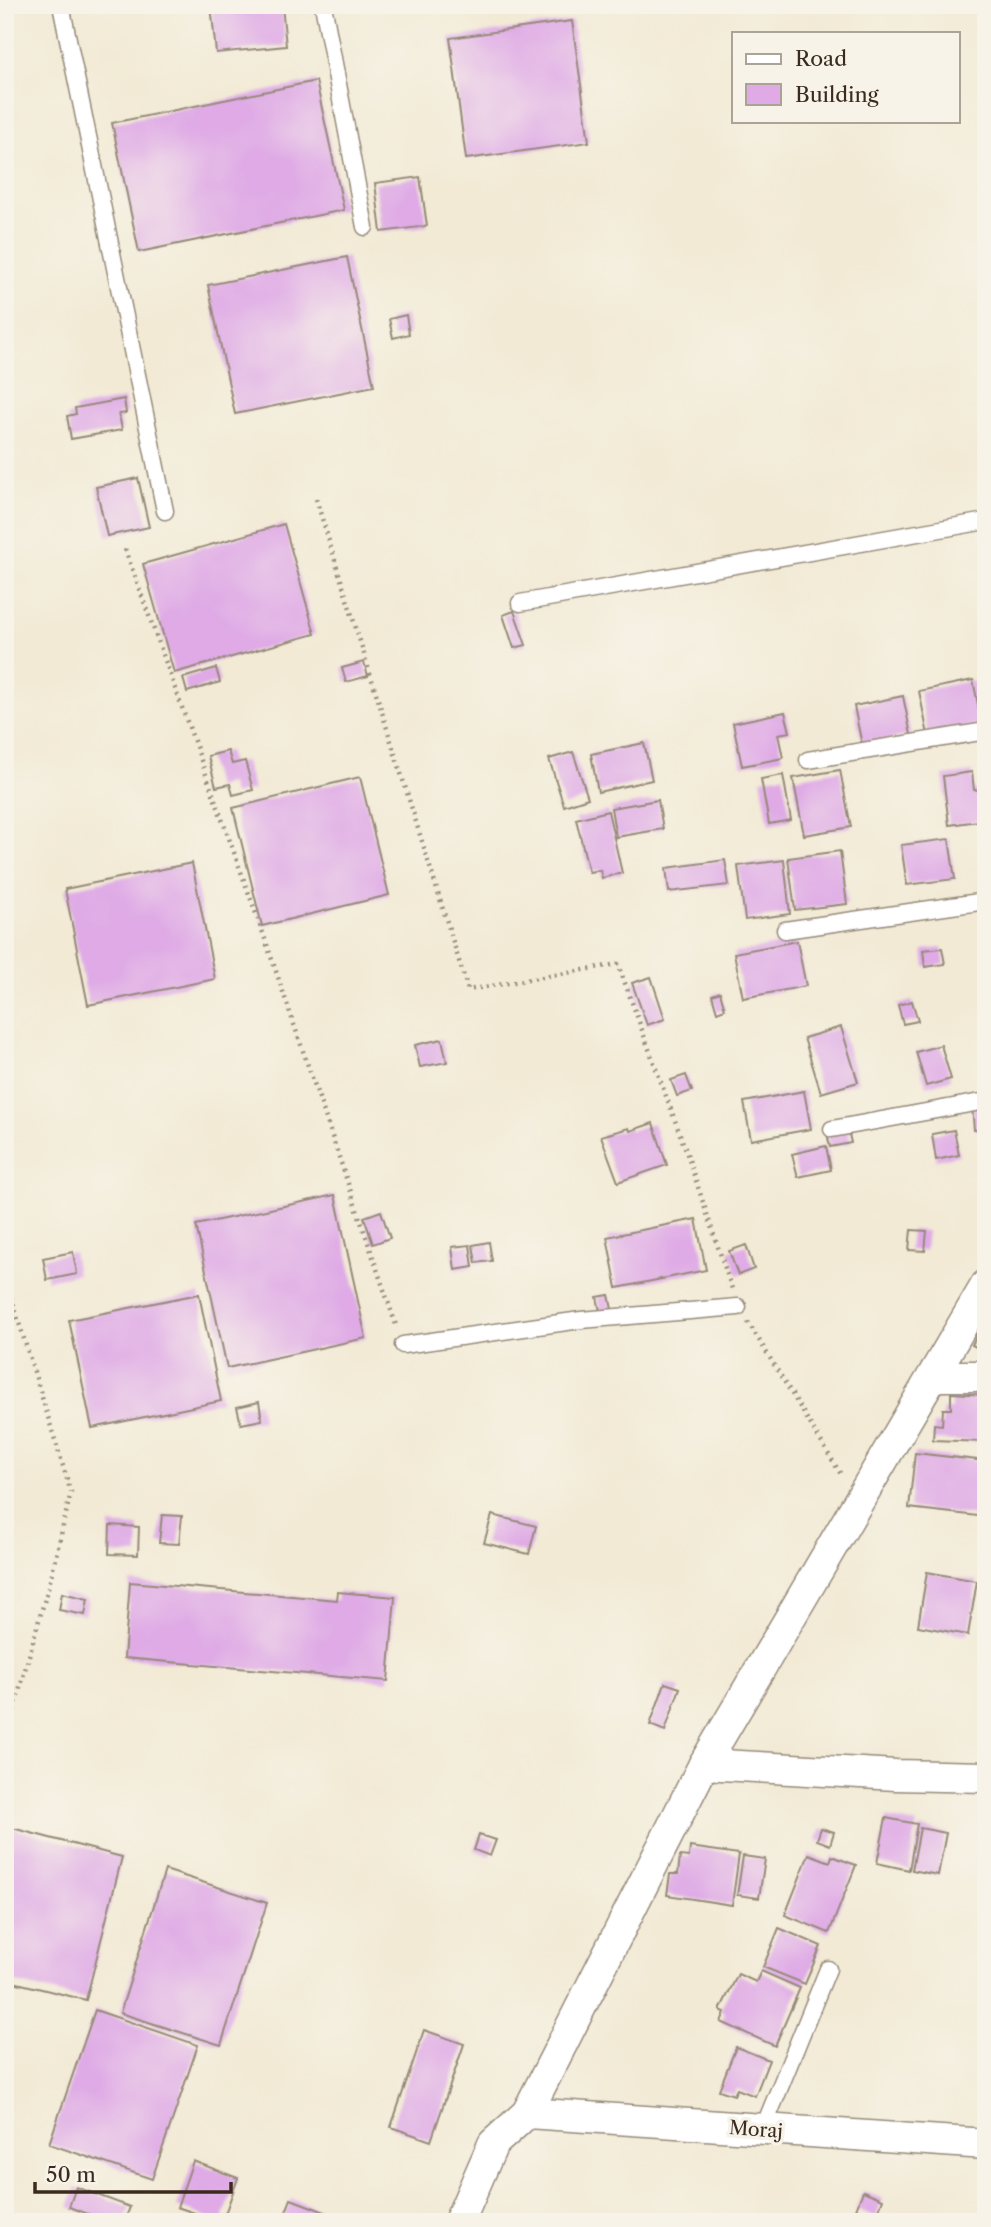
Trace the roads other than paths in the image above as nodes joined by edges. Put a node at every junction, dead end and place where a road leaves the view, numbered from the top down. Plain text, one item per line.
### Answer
1 (61, 5) edge
2 (323, 5) edge
3 (365, 227) dead end
4 (165, 511) dead end
5 (986, 521) edge
6 (520, 603) dead end
7 (986, 731) edge
8 (808, 760) dead end
9 (986, 901) edge
10 (785, 930) dead end
11 (986, 1101) edge
12 (832, 1129) dead end
13 (986, 1285) edge
14 (738, 1307) road end
15 (403, 1345) road end
16 (934, 1376) junction
17 (986, 1376) edge
18 (704, 1764) junction
19 (986, 1777) edge
20 (828, 1969) dead end
21 (527, 2113) junction
22 (763, 2129) junction
23 (986, 2144) edge
24 (459, 2222) edge

1 - 4 lane
2 - 3 lane
5 - 6 lane
7 - 8 lane
9 - 10 lane
11 - 12 lane
13 - 16 street
14 - 15 lane
16 - 17 street
16 - 18 street
18 - 19 street
18 - 21 street
20 - 22 lane
21 - 22 street, Moraj
21 - 24 street
22 - 23 street, Moraj

